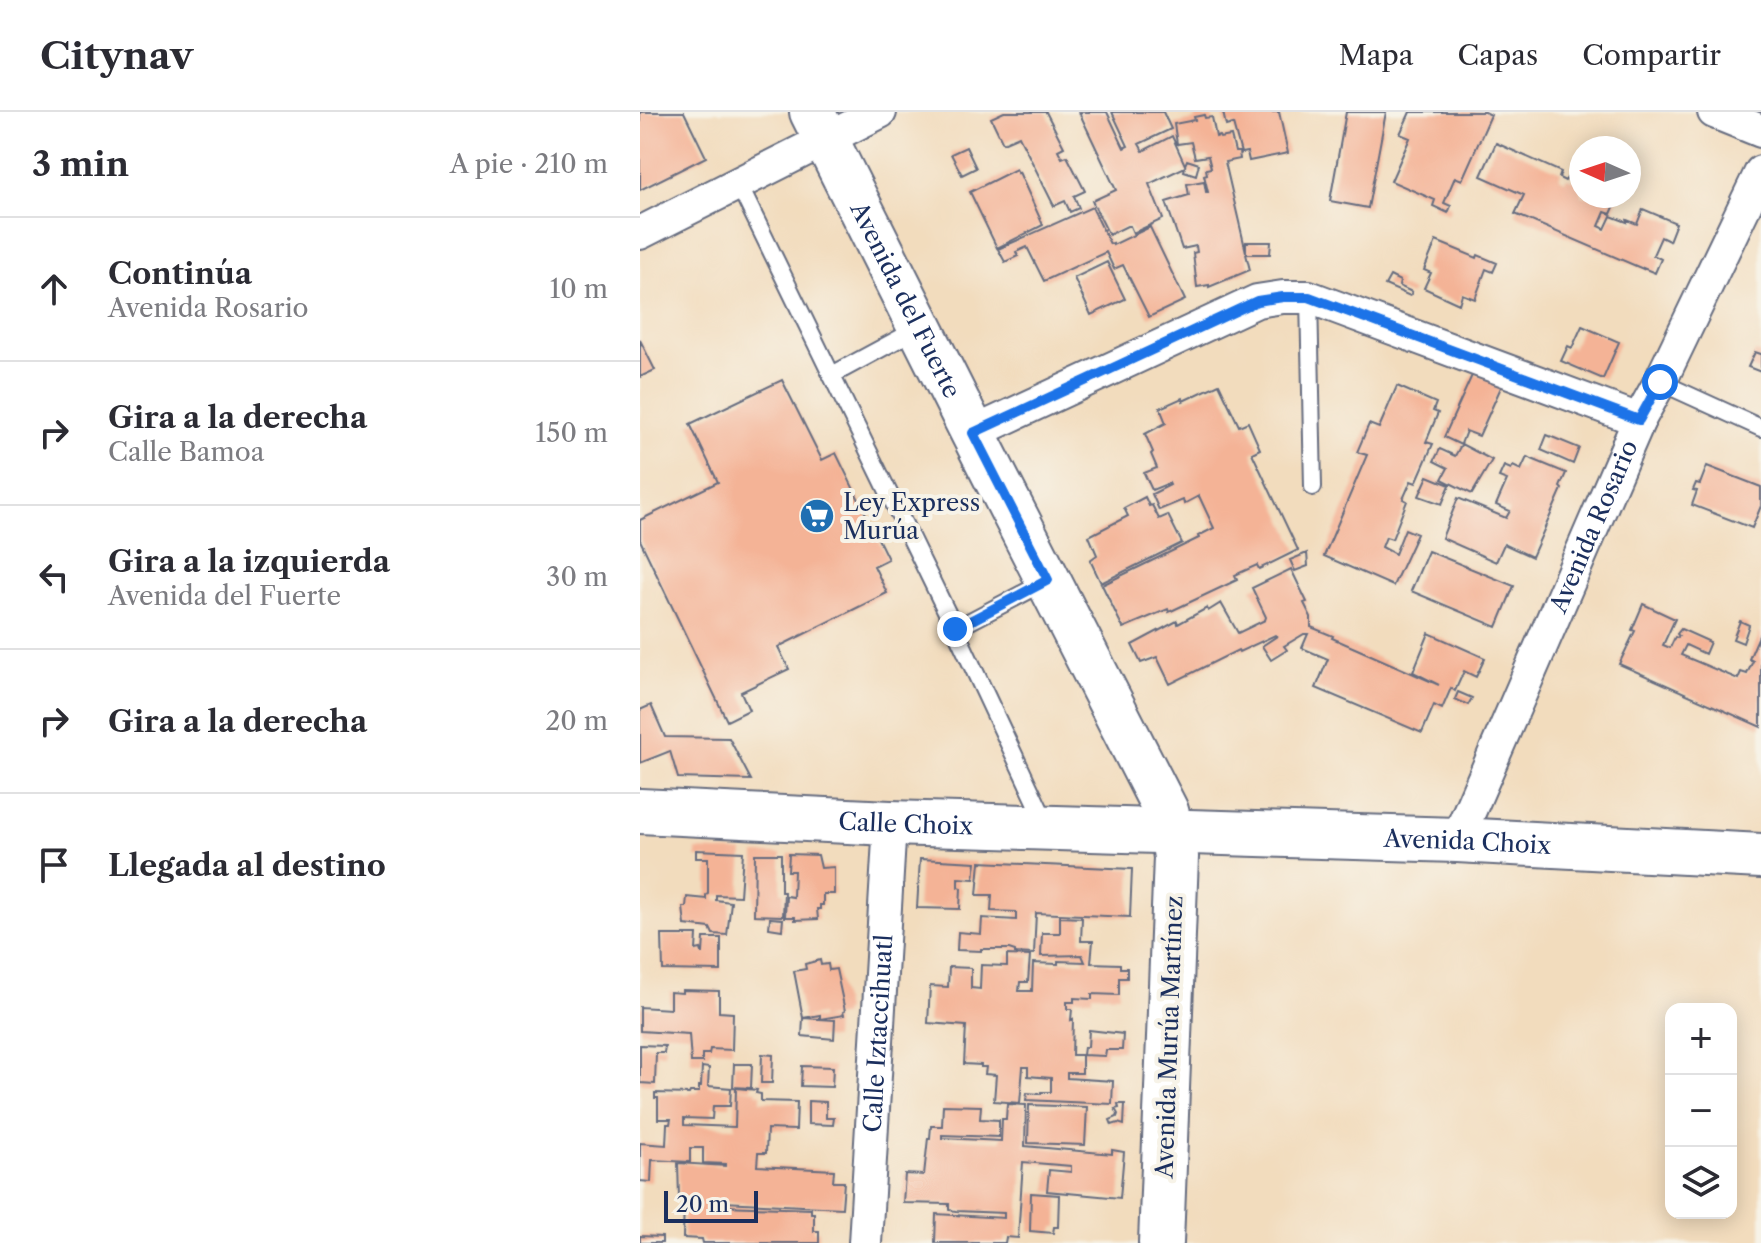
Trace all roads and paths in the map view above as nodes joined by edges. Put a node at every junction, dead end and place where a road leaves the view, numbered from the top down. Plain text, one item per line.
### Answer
1 (880, 112) edge
2 (1714, 112) edge
3 (818, 125) edge
4 (1761, 131) edge
5 (1761, 172) edge
6 (738, 183) junction
7 (640, 233) edge
8 (1309, 297) junction
9 (920, 328) junction
10 (832, 375) junction
11 (1660, 382) junction
12 (1639, 420) junction
13 (1761, 428) edge
14 (973, 433) junction
15 (1313, 487) dead end
16 (1048, 580) junction
17 (955, 629) junction
18 (640, 811) edge
19 (890, 823) junction
20 (1049, 828) junction
21 (1172, 832) junction
22 (1457, 840) junction
23 (1761, 856) edge
24 (865, 1243) edge
25 (1161, 1243) edge

1 - 3 street
2 - 4 street
3 - 6 street
3 - 9 street, Avenida del Fuerte
5 - 11 street, Avenida Rosario
6 - 7 street
6 - 10 lane
8 - 12 street
8 - 14 street
8 - 15 lane
9 - 10 lane
9 - 14 street, Avenida del Fuerte
10 - 17 lane
11 - 12 street, Avenida Rosario
11 - 13 lane
12 - 22 street, Avenida Rosario
14 - 16 street, Avenida del Fuerte
16 - 17 lane
16 - 21 street, Avenida del Fuerte
17 - 20 lane
18 - 19 street, Calle Choix
19 - 20 street, Calle Choix
19 - 24 street, Calle Iztaccihuatl
20 - 21 street, Calle Choix
21 - 22 street, Avenida Choix
21 - 25 street, Avenida Murúa Martínez
22 - 23 street, Avenida Choix

